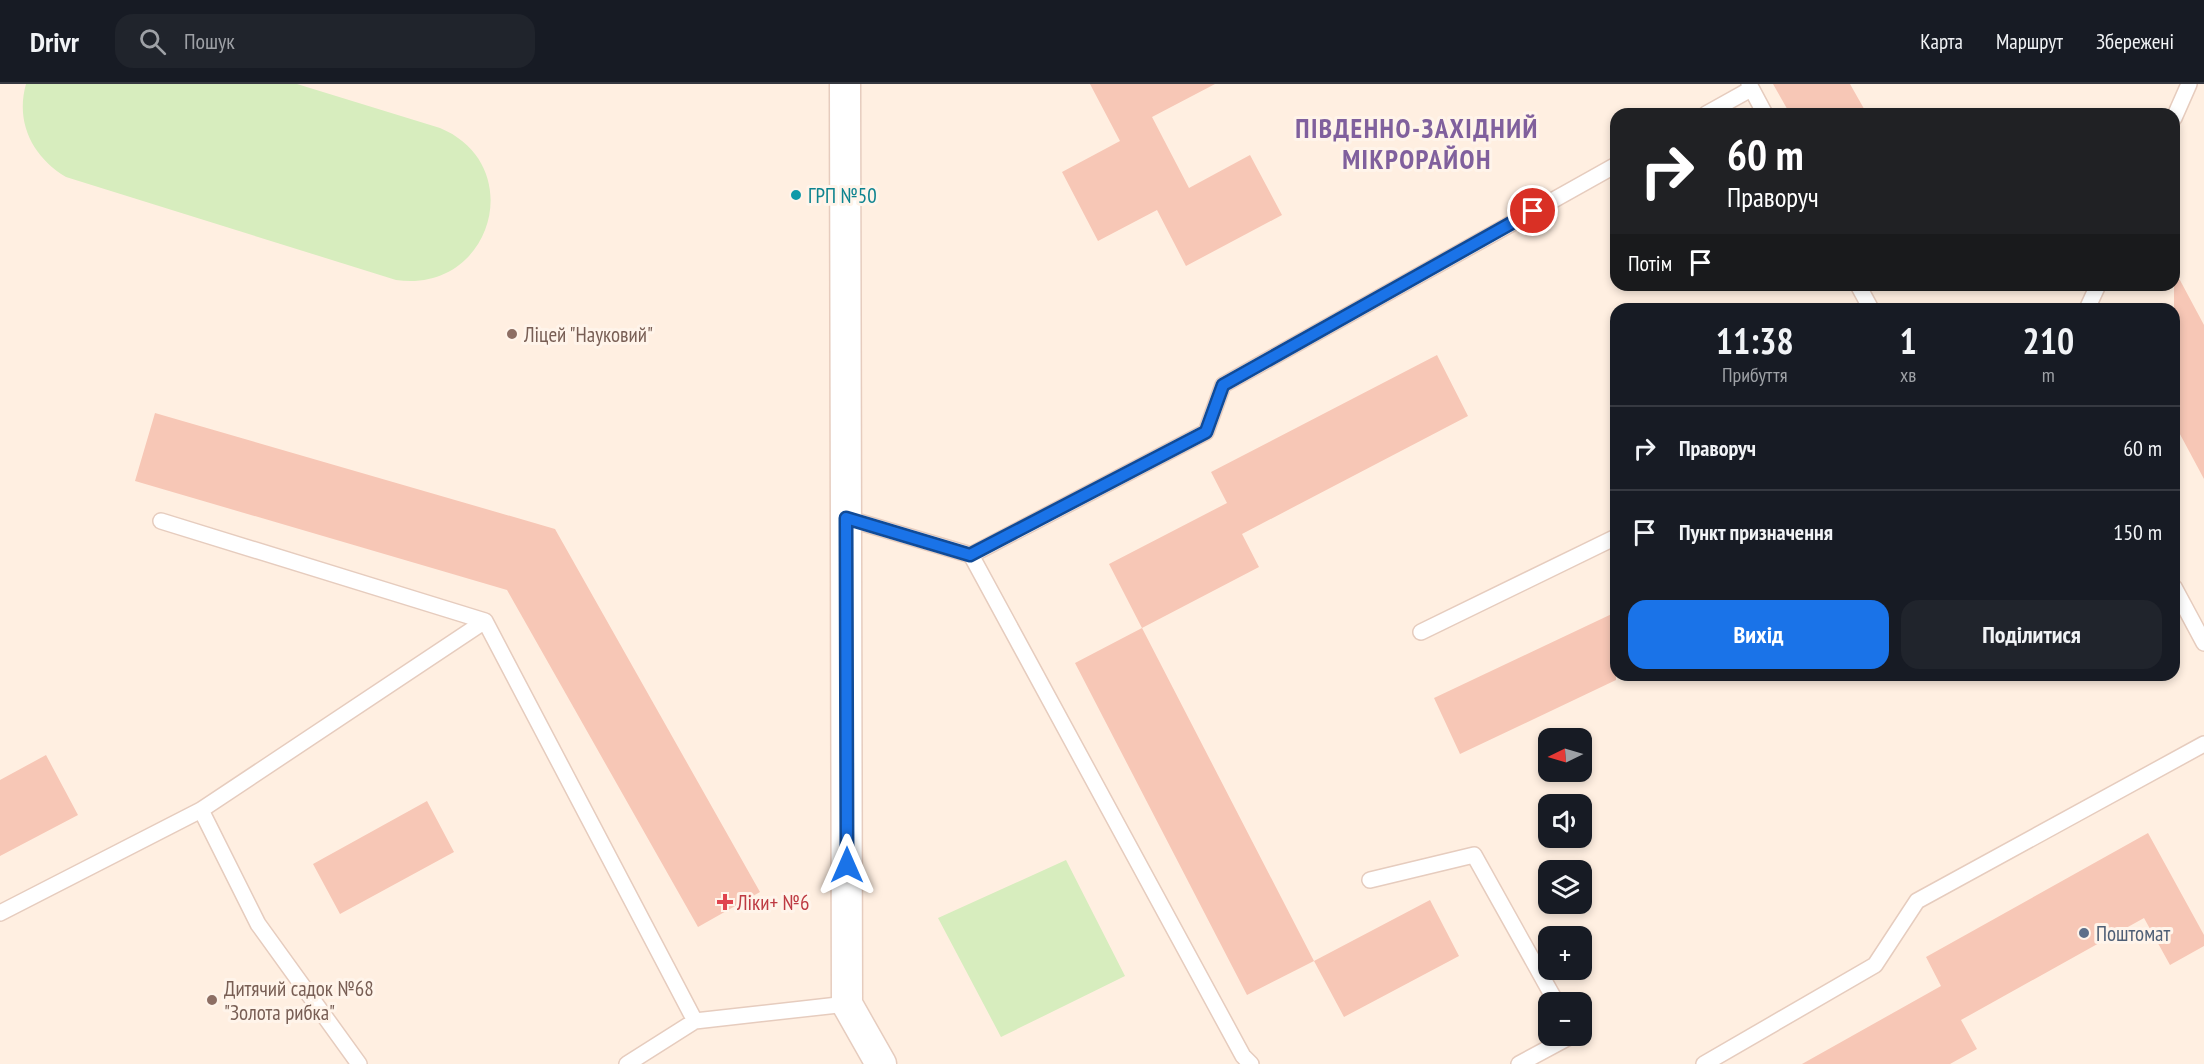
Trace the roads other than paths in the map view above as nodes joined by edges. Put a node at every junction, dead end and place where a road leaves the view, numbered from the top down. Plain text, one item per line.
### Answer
1 (845, 84) edge
2 (2189, 84) edge
3 (1750, 86) edge
4 (1715, 108) edge
5 (1762, 108) edge
6 (2178, 108) edge
7 (1610, 168) edge
8 (846, 518) junction
9 (161, 521) dead end
10 (1610, 540) edge
11 (970, 555) junction
12 (2180, 598) edge
13 (485, 621) junction
14 (1421, 632) dead end
15 (2204, 643) edge
16 (2204, 744) edge
17 (201, 810) junction
18 (1370, 880) dead end
19 (0, 913) edge
20 (1550, 992) edge
21 (847, 1004) junction
22 (695, 1021) junction
23 (1553, 1046) edge
24 (359, 1064) edge
25 (627, 1064) edge
26 (881, 1064) edge
27 (1251, 1064) edge
28 (1519, 1064) edge
29 (1704, 1064) edge

1 - 8 street
2 - 6 lane
3 - 4 lane
3 - 5 lane
7 - 11 lane
8 - 11 lane
8 - 21 street
9 - 13 lane
10 - 14 lane
11 - 27 lane
12 - 15 lane
13 - 17 lane
13 - 22 lane
16 - 29 lane
17 - 19 lane
17 - 24 lane
18 - 20 lane
21 - 22 lane
21 - 26 street
22 - 25 lane
23 - 28 lane

